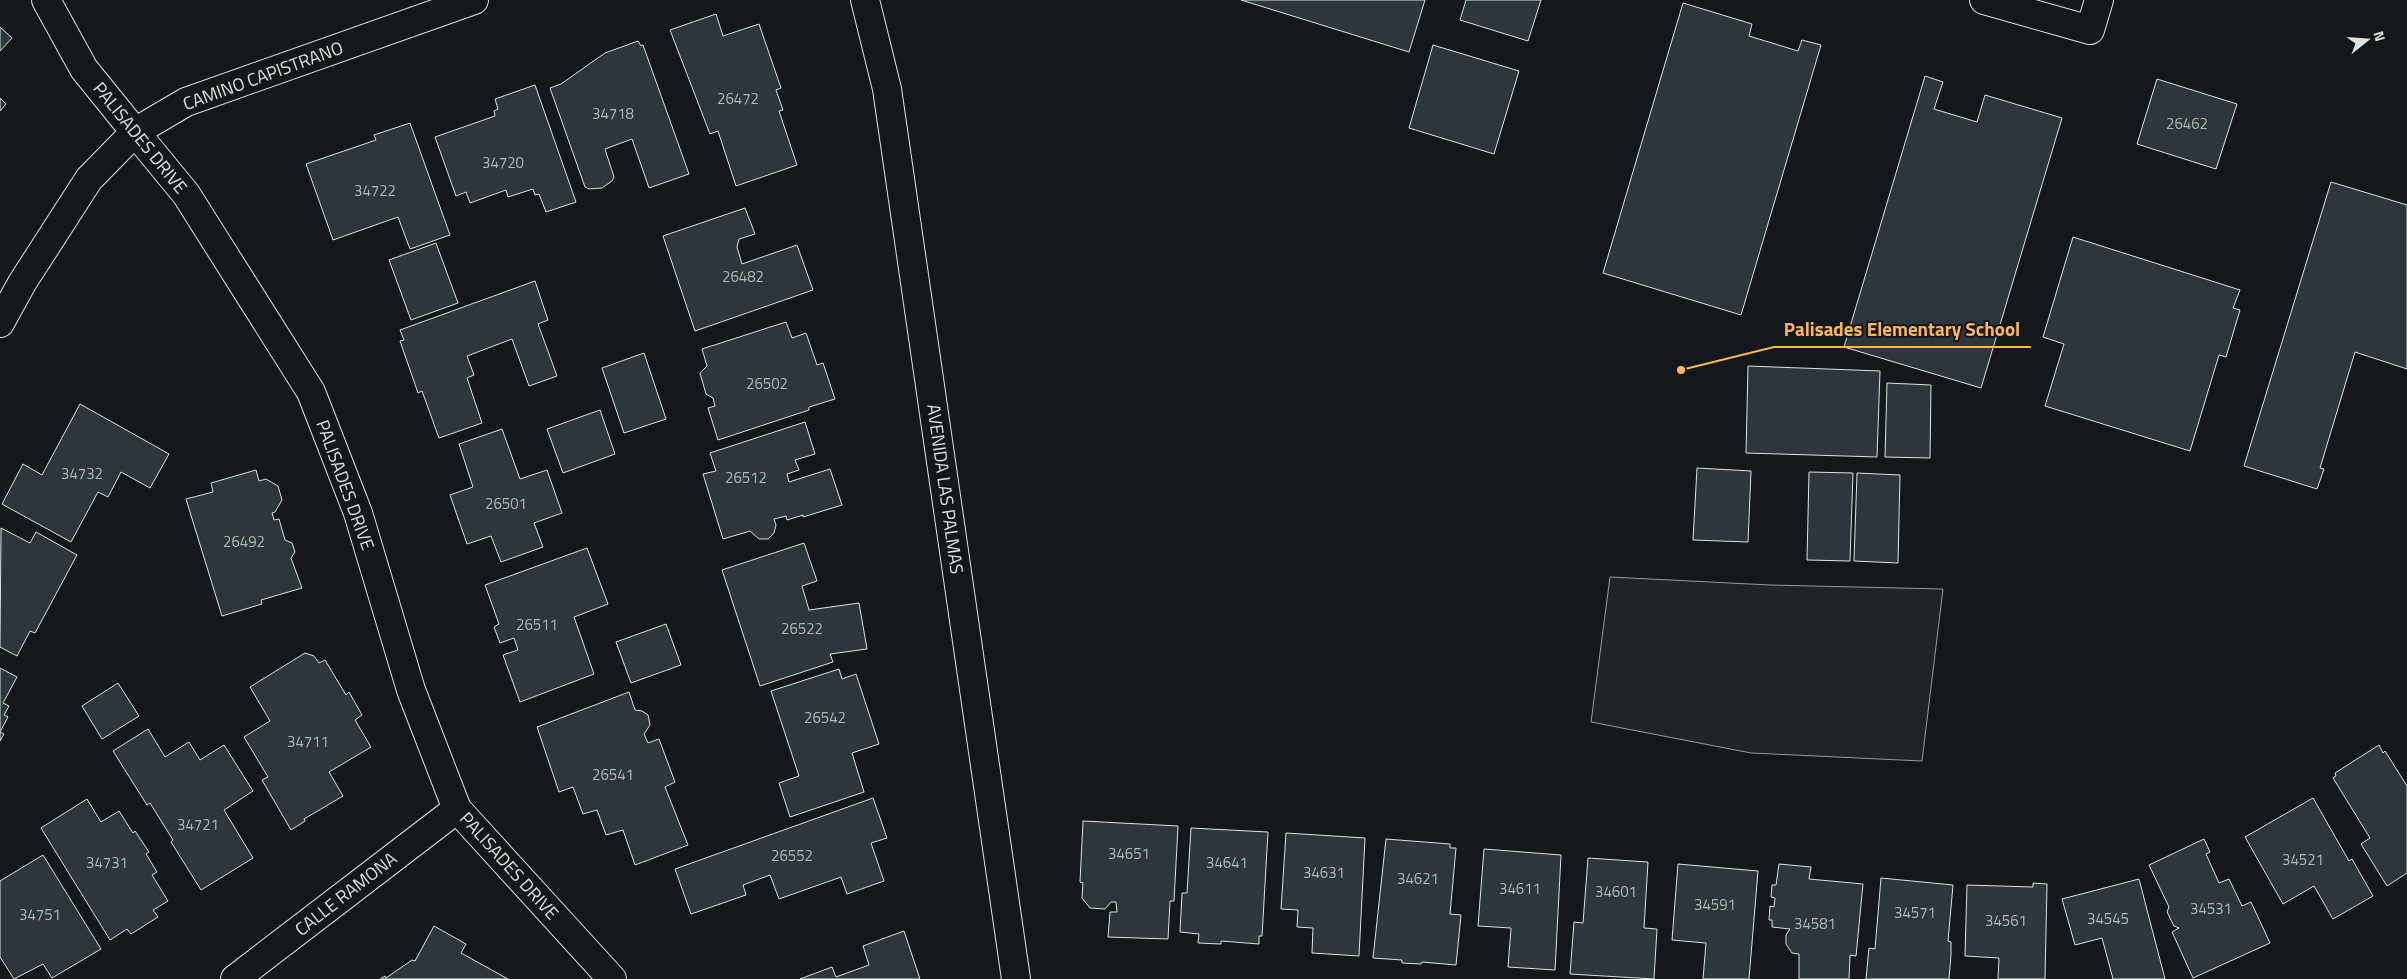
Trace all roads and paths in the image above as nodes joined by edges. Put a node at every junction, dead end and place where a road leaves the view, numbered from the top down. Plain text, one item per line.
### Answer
1 (46, 0) edge
2 (474, 0) edge
3 (864, 0) edge
4 (1984, 0) edge
5 (2099, 0) edge
6 (135, 132) junction
7 (0, 323) edge
8 (457, 809) junction
9 (235, 979) edge
10 (612, 979) edge
11 (1016, 979) edge

1 - 6 street, PALISADES DRIVE
2 - 6 street, CAMINO CAPISTRANO
3 - 11 street, AVENIDA LAS PALMAS
4 - 5 street
6 - 7 street, CAMINO CAPISTRANO
6 - 8 street, PALISADES DRIVE
8 - 9 street, CALLE RAMONA
8 - 10 street, PALISADES DRIVE

